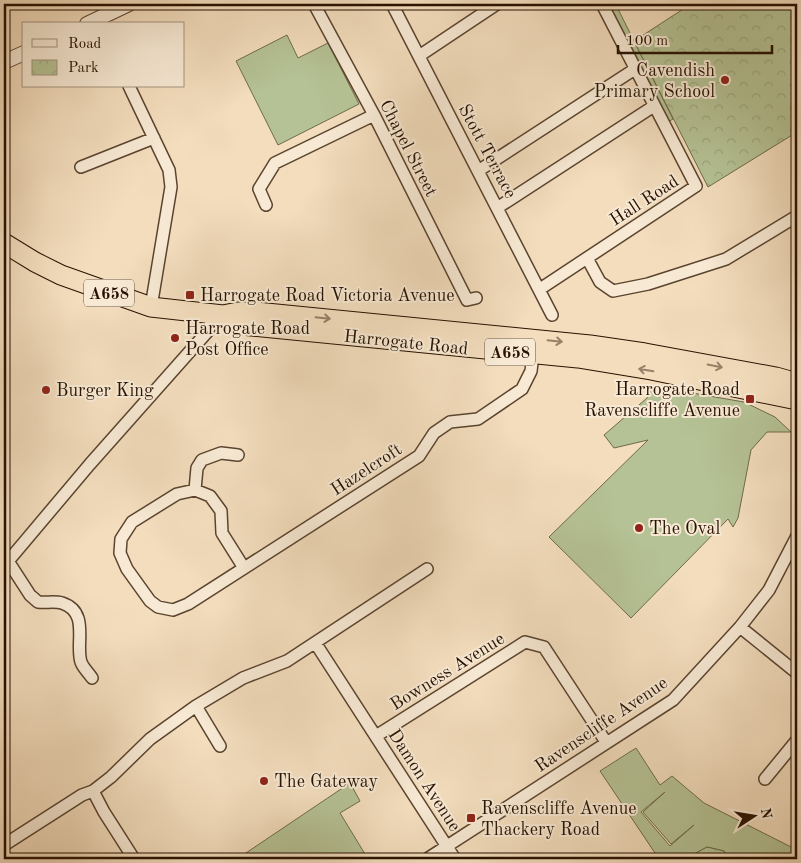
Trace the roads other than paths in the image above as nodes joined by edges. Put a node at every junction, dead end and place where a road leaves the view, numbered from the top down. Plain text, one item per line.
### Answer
1 (129, 4) edge
2 (314, 4) edge
3 (392, 4) edge
4 (497, 4) edge
5 (602, 4) edge
6 (94, 22) edge
7 (22, 54) edge
8 (419, 56) junction
9 (4, 62) edge
10 (635, 69) junction
11 (130, 88) edge
12 (654, 106) junction
13 (374, 115) junction
14 (154, 138) junction
15 (81, 168) dead end
16 (478, 171) junction
17 (266, 205) dead end
18 (498, 208) junction
19 (797, 216) edge
20 (4, 243) edge
21 (587, 258) junction
22 (540, 289) junction
23 (476, 298) dead end
24 (152, 308) junction
25 (218, 315) junction
26 (552, 315) dead end
27 (533, 354) junction
28 (795, 397) edge
29 (238, 455) dead end
30 (195, 490) junction
31 (797, 536) edge
32 (6, 564) edge
33 (244, 568) junction
34 (427, 569) dead end
35 (740, 627) junction
36 (316, 644) junction
37 (797, 673) edge
38 (92, 678) dead end
39 (196, 706) junction
40 (376, 736) junction
41 (797, 740) edge
42 (606, 742) junction
43 (220, 746) dead end
44 (765, 779) dead end
45 (93, 791) junction
46 (4, 845) edge
47 (447, 847) junction
48 (134, 859) edge
49 (427, 859) edge
50 (455, 859) edge

1 - 6 street
2 - 13 street, Chapel Street
3 - 8 street, Stott Terrace
4 - 8 street
5 - 10 street, Hall Road
7 - 9 street
8 - 16 street, Stott Terrace
10 - 12 street, Hall Road
10 - 16 street
11 - 14 street
12 - 18 street
12 - 21 street, Hall Road
13 - 17 street
13 - 23 street, Chapel Street
14 - 15 street
14 - 24 street
16 - 18 street, Stott Terrace
18 - 22 street, Stott Terrace
19 - 21 street
20 - 24 highway, Harrogate Road / A658
21 - 22 street, Hall Road
22 - 26 street, Stott Terrace
24 - 25 highway, Harrogate Road / A658
25 - 27 highway, Harrogate Road / A658
25 -> 28 highway, Harrogate Road / A658
25 - 32 street
28 -> 27 highway, Harrogate Road / A658
27 - 33 street, Hazelcroft
29 - 30 street
30 - 33 street
30 - 33 street, Hazelcroft
31 - 35 street, Ravenscliffe Avenue
32 - 38 street
34 - 36 street
35 - 37 street
35 - 42 street, Ravenscliffe Avenue
36 - 39 street
36 - 40 street, Damon Avenue
39 - 43 street
39 - 45 street
40 - 42 street, Bowness Avenue
40 - 47 street, Damon Avenue
41 - 44 street
42 - 47 street, Ravenscliffe Avenue
45 - 46 street
45 - 48 street
47 - 49 street, Ravenscliffe Avenue
47 - 50 street, Damon Avenue

